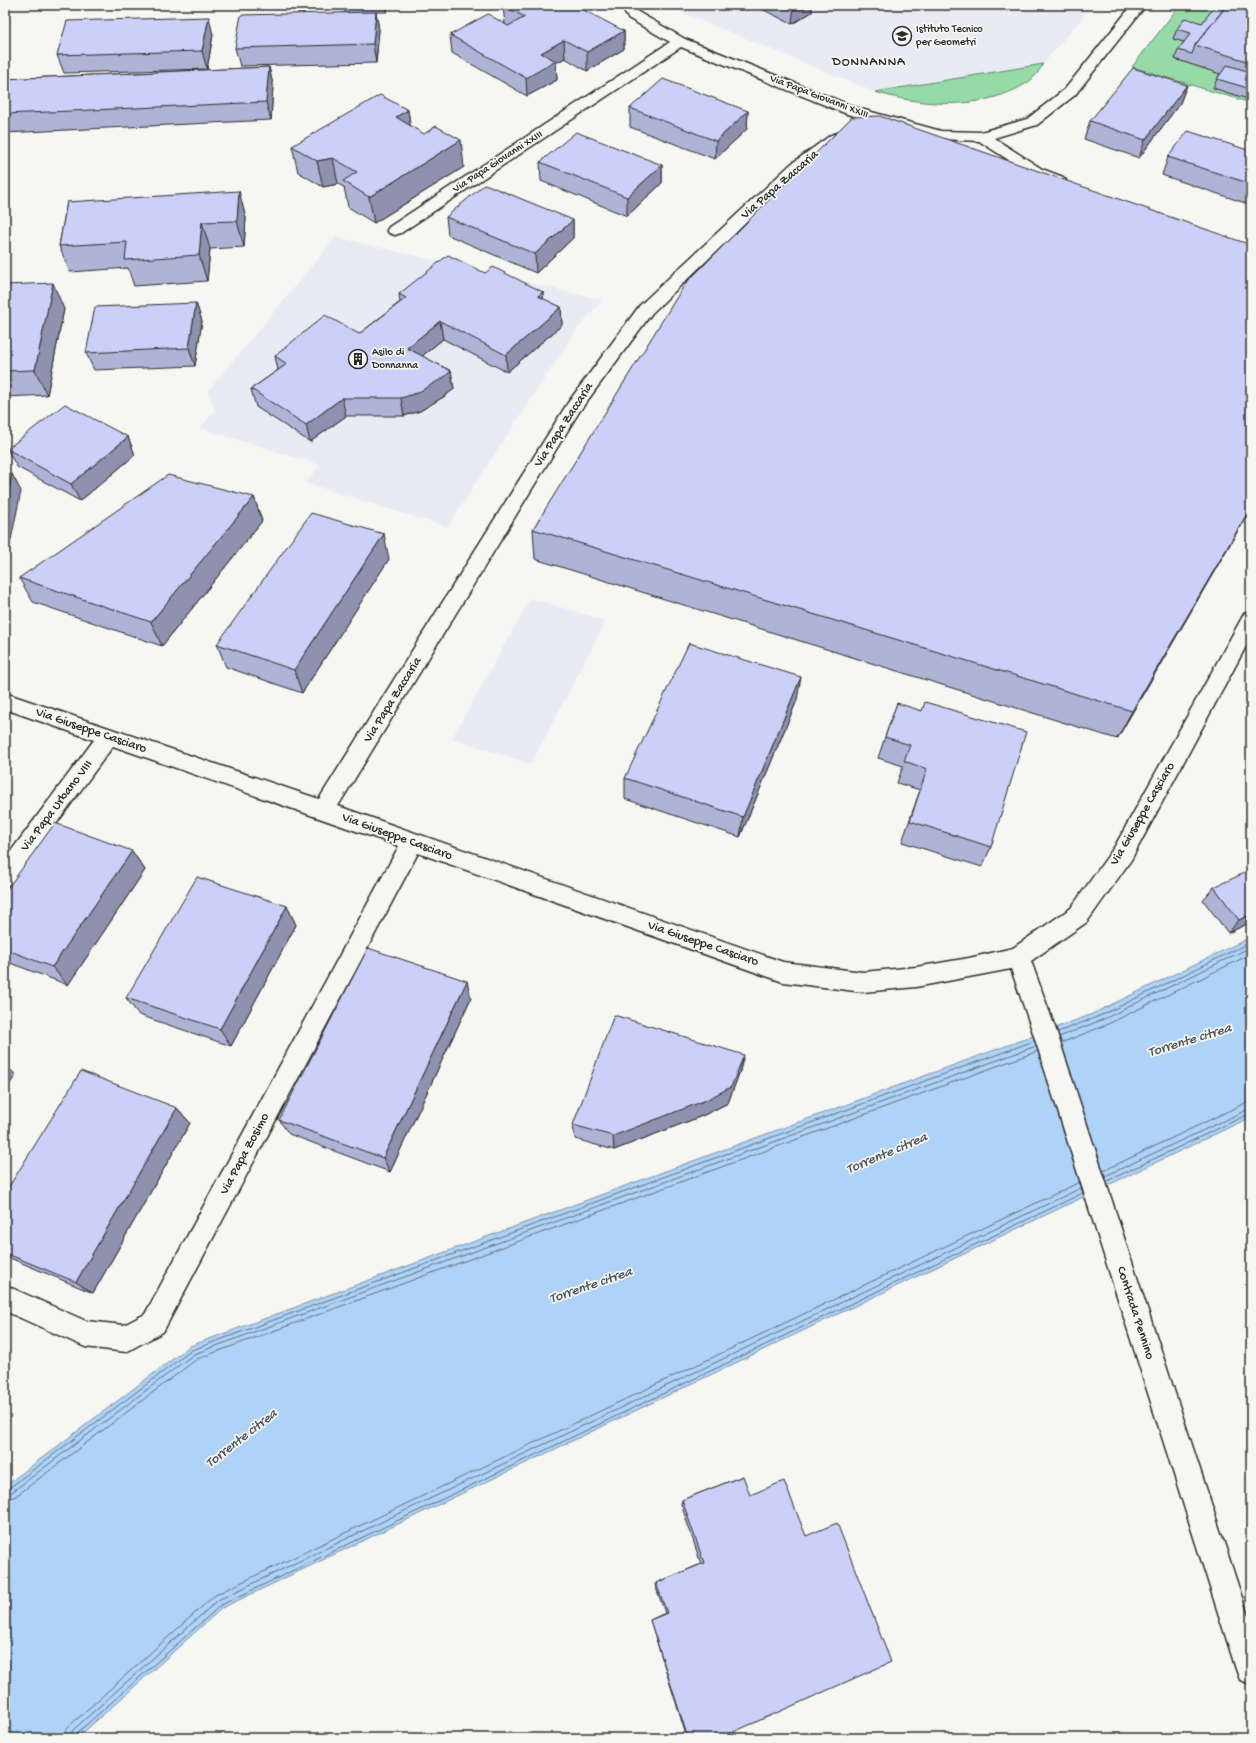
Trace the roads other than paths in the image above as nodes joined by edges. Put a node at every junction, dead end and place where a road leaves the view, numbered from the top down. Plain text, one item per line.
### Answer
1 (626, 5) edge
2 (1139, 5) edge
3 (680, 42) junction
4 (891, 122) junction
5 (982, 137) junction
6 (1074, 185) edge
7 (395, 230) dead end
8 (1251, 619) edge
9 (5, 700) edge
10 (108, 737) junction
11 (324, 810) junction
12 (412, 842) junction
13 (5, 876) edge
14 (1018, 956) junction
15 (5, 1298) edge
16 (1251, 1669) edge

1 - 3 street, Via Papa Giovanni XXIII
2 - 5 street
3 - 4 street, Via Papa Giovanni XXIII
3 - 7 street, Via Papa Giovanni XXIII
4 - 5 street, Via Papa Giovanni XXIII
4 - 11 street, Via Papa Zaccaria
5 - 6 street, Via Papa Giovanni XXIII
8 - 14 street, Via Giuseppe Casciaro
9 - 10 street, Via Giuseppe Casciaro
10 - 11 street, Via Giuseppe Casciaro
10 - 13 street, Via Papa Urbano VIII
11 - 12 street, Via Giuseppe Casciaro
12 - 14 street, Via Giuseppe Casciaro
12 - 15 street, Via Papa Zosimo
14 - 16 street, Contrada Pennino

